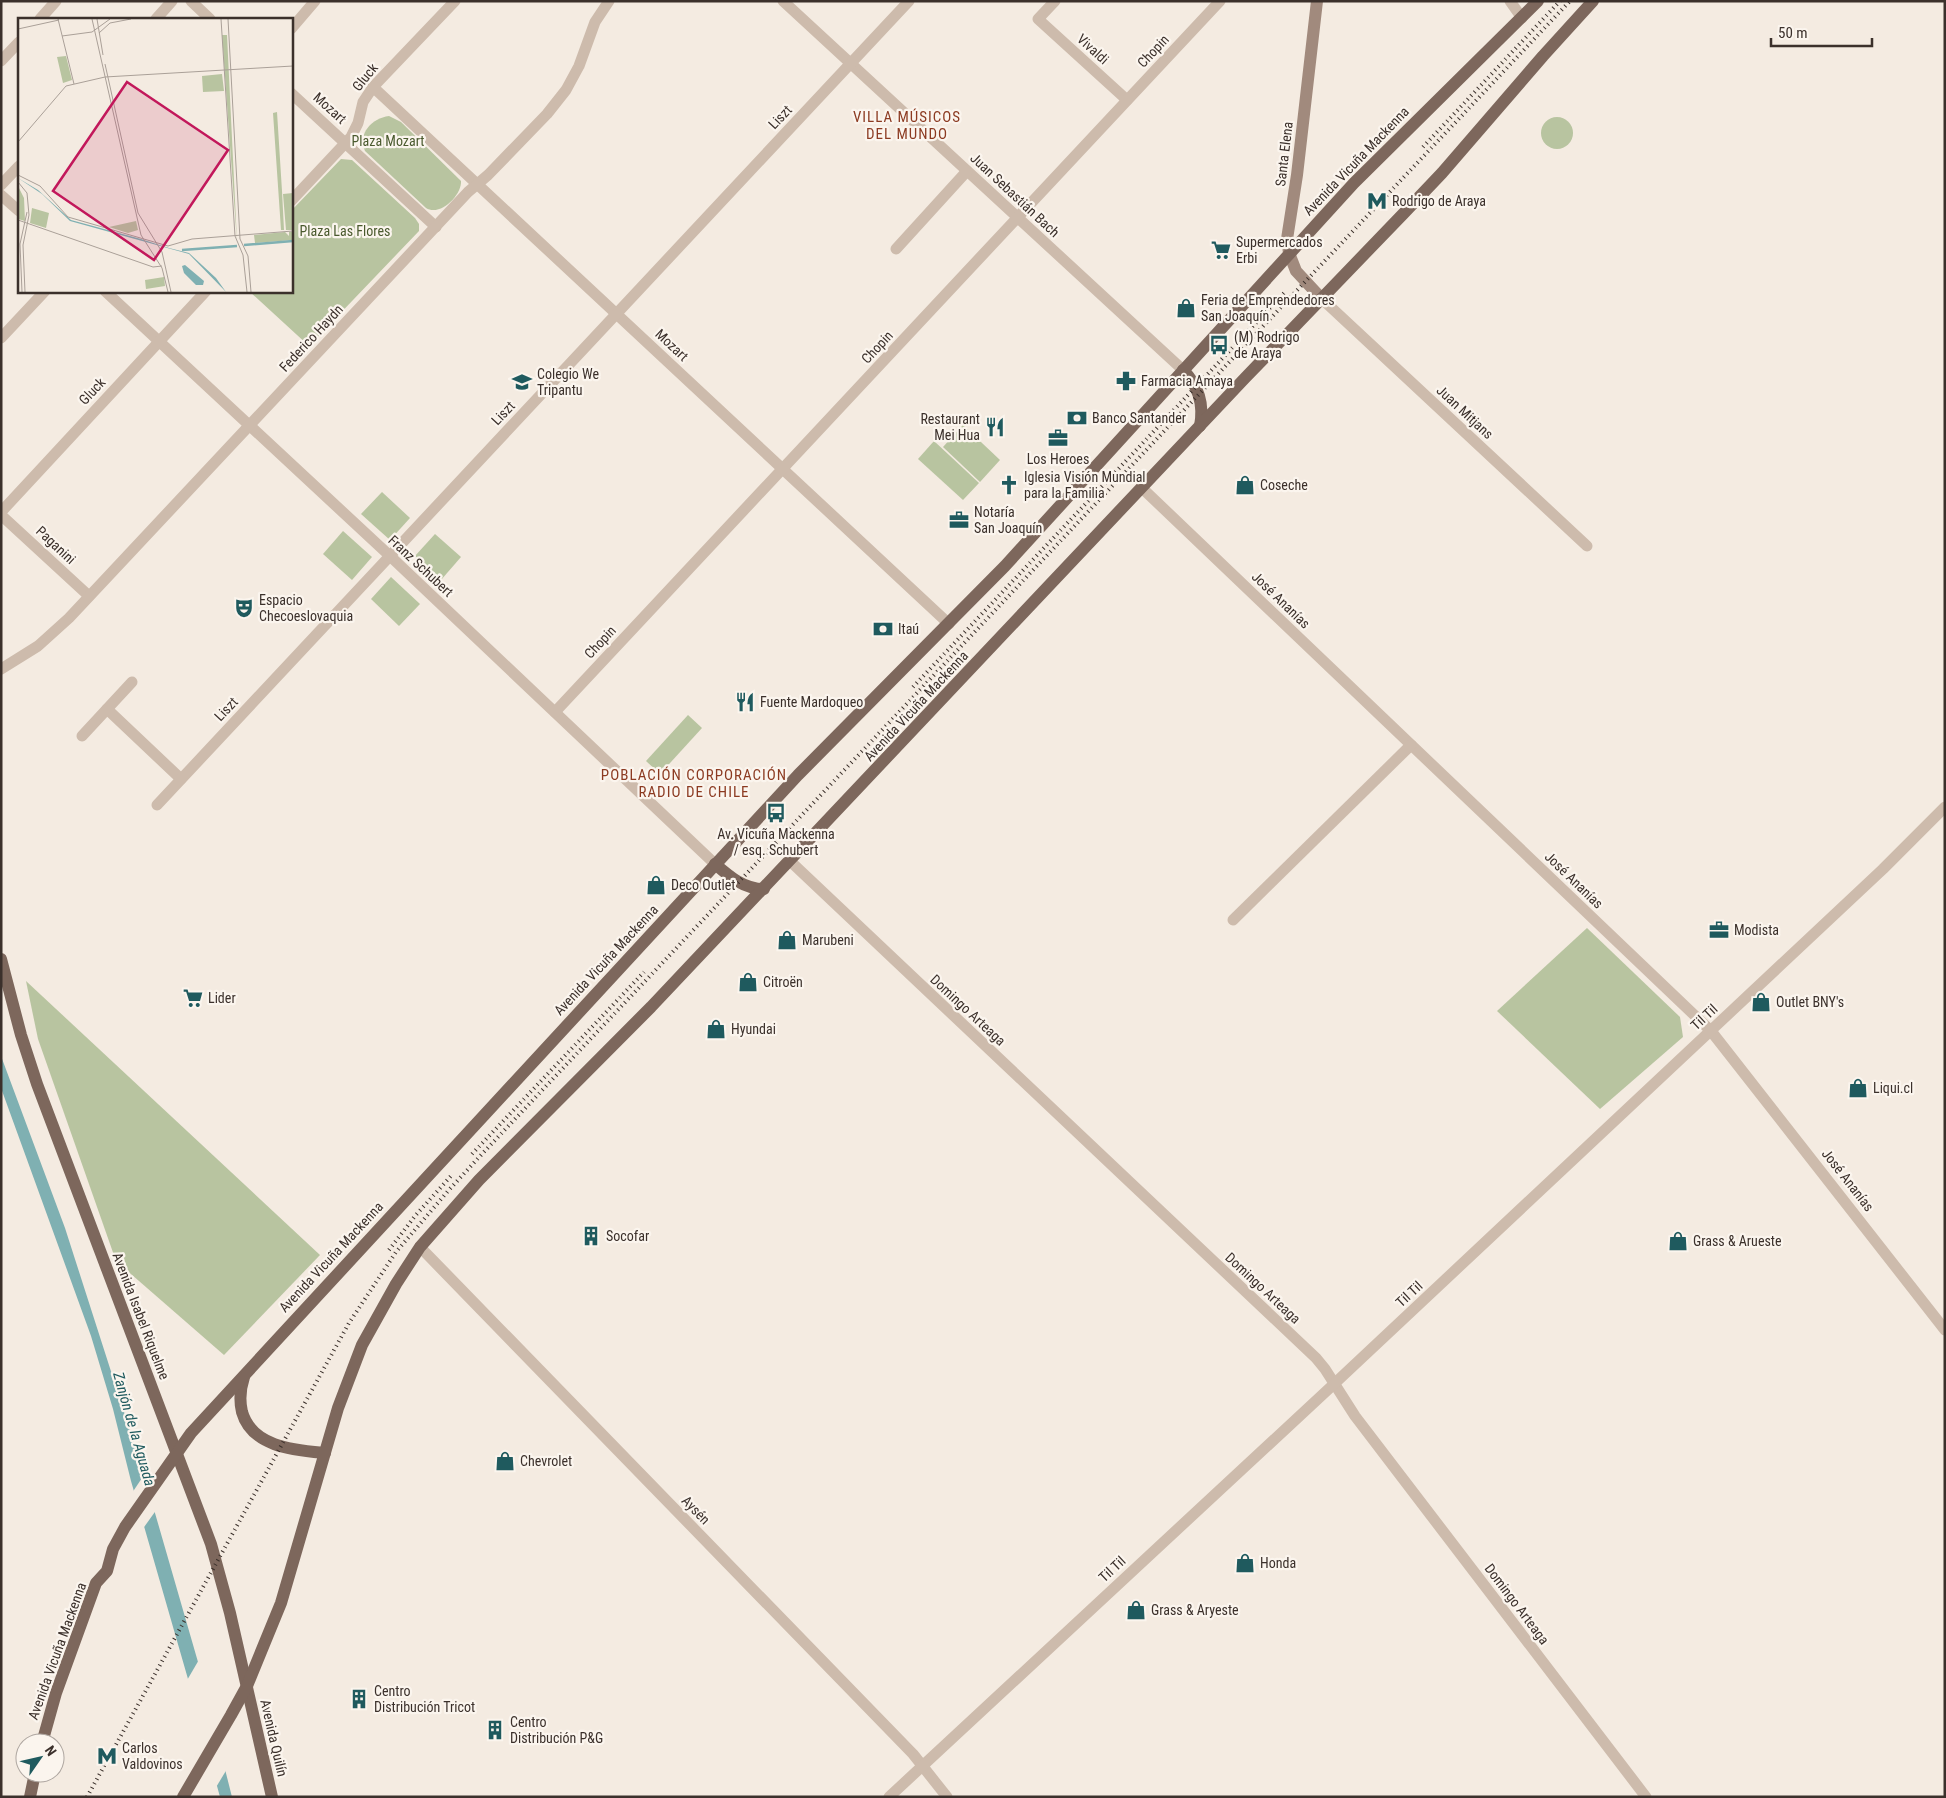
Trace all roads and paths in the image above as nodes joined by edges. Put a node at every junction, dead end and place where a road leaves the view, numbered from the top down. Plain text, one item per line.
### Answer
1 (56, 1) edge
2 (172, 1) edge
3 (191, 1) edge
4 (315, 1) edge
5 (455, 1) edge
6 (609, 1) edge
7 (783, 1) edge
8 (909, 1) edge
9 (1055, 1) edge
10 (1220, 1) edge
11 (1317, 1) edge
12 (1510, 1) edge
13 (1538, 1) edge
14 (1593, 1) edge
15 (41, 18) edge
16 (157, 18) edge
17 (209, 18) edge
18 (1522, 18) junction
19 (292, 28) edge
20 (18, 43) edge
21 (1, 61) edge
22 (850, 64) junction
23 (373, 87) junction
24 (292, 94) edge
25 (1128, 100) junction
26 (346, 143) junction
27 (18, 167) edge
28 (967, 171) junction
29 (478, 184) junction
30 (1, 185) edge
31 (1, 195) edge
32 (292, 200) edge
33 (18, 210) edge
34 (1017, 218) junction
35 (436, 227) junction
36 (896, 249) dead end
37 (1289, 253) junction
38 (44, 292) edge
39 (106, 292) edge
40 (205, 292) edge
41 (1322, 299) junction
42 (616, 314) junction
43 (1, 338) edge
44 (159, 342) junction
45 (1183, 370) junction
46 (249, 425) junction
47 (1200, 426) junction
48 (783, 469) junction
49 (1142, 488) junction
50 (1, 514) edge
51 (1587, 546) dead end
52 (390, 556) junction
53 (89, 596) junction
54 (949, 624) junction
55 (1, 670) edge
56 (132, 682) dead end
57 (107, 709) junction
58 (555, 712) junction
59 (82, 736) dead end
60 (1411, 745) junction
61 (181, 779) junction
62 (157, 804) dead end
63 (1945, 807) edge
64 (790, 861) junction
65 (715, 864) junction
66 (764, 889) junction
67 (1233, 920) dead end
68 (1, 959) edge
69 (1711, 1031) junction
70 (420, 1247) junction
71 (1945, 1330) edge
72 (246, 1372) junction
73 (1334, 1384) junction
74 (177, 1450) junction
75 (325, 1453) junction
76 (246, 1686) junction
77 (45, 1733) edge
78 (923, 1765) junction
79 (33, 1783) edge
80 (30, 1797) edge
81 (183, 1797) edge
82 (272, 1797) edge
83 (889, 1797) edge
84 (947, 1797) edge
85 (1646, 1797) edge

1 - 15 street
2 - 16 street
3 - 17 street
4 - 19 street
5 - 23 street, Gluck
6 - 29 street, Federico Haydn
7 - 22 street, Juan Sebastián Bach
8 - 22 street, Liszt
9 - 25 street, Vivaldi
10 - 25 street, Chopin
11 - 37 street, Santa Elena
12 - 18 street
13 - 18 main road, Avenida Vicuña Mackenna
14 - 41 main road, Avenida Vicuña Mackenna
18 - 37 main road, Avenida Vicuña Mackenna
20 - 21 street
22 - 28 street, Juan Sebastián Bach
22 - 42 street, Liszt
23 - 26 street, Gluck
23 - 29 street, Mozart
24 - 26 street, Mozart
25 - 34 street, Chopin
26 - 32 street, Gluck
26 - 35 street, Mozart
27 - 30 street
28 - 34 street, Juan Sebastián Bach
28 - 36 street
29 - 35 street, Federico Haydn
29 - 42 street, Mozart
31 - 33 street
34 - 45 street, Juan Sebastián Bach
34 - 48 street, Chopin
35 - 46 street, Federico Haydn
37 - 41 street, Santa Elena
37 - 45 main road, Avenida Vicuña Mackenna
38 - 43 street
39 - 44 street, Franz Schubert
40 - 44 street, Gluck
41 - 47 main road, Avenida Vicuña Mackenna
41 - 51 street, Juan Mitjans
42 - 48 street, Mozart
42 - 52 street, Liszt
44 - 46 street, Franz Schubert
44 - 50 street, Gluck
45 - 47 main road
45 - 54 main road, Avenida Vicuña Mackenna
46 - 52 street, Franz Schubert
46 - 53 street, Federico Haydn
47 - 49 main road, Avenida Vicuña Mackenna
48 - 54 street, Mozart
48 - 58 street, Chopin
49 - 60 street, José Ananías
49 - 64 main road, Avenida Vicuña Mackenna
50 - 53 street, Paganini
52 - 58 street, Franz Schubert
52 - 61 street, Liszt
53 - 55 street, Federico Haydn
54 - 65 main road, Avenida Vicuña Mackenna
56 - 57 street
57 - 59 street
57 - 61 street
58 - 65 street, Franz Schubert
60 - 67 street
60 - 69 street, José Ananías
61 - 62 street, Liszt
63 - 69 street, Til Til
64 - 66 main road, Avenida Vicuña Mackenna
64 - 73 street, Domingo Arteaga
65 - 66 main road
65 - 72 main road, Avenida Vicuña Mackenna
66 - 70 main road, Avenida Vicuña Mackenna
68 - 74 main road, Avenida Isabel Riquelme
69 - 71 street, José Ananías
69 - 73 street, Til Til
70 - 75 main road, Avenida Vicuña Mackenna
70 - 78 street, Aysén
72 - 74 main road, Avenida Vicuña Mackenna
72 - 75 main road
73 - 78 street, Til Til
73 - 85 street, Domingo Arteaga
74 - 76 main road, Avenida Isabel Riquelme
74 - 77 main road, Avenida Vicuña Mackenna
75 - 76 main road, Avenida Vicuña Mackenna
76 - 81 main road, Avenida Vicuña Mackenna
76 - 82 main road, Avenida Quilín
78 - 83 street, Til Til
78 - 84 street, Aysén
79 - 80 main road

